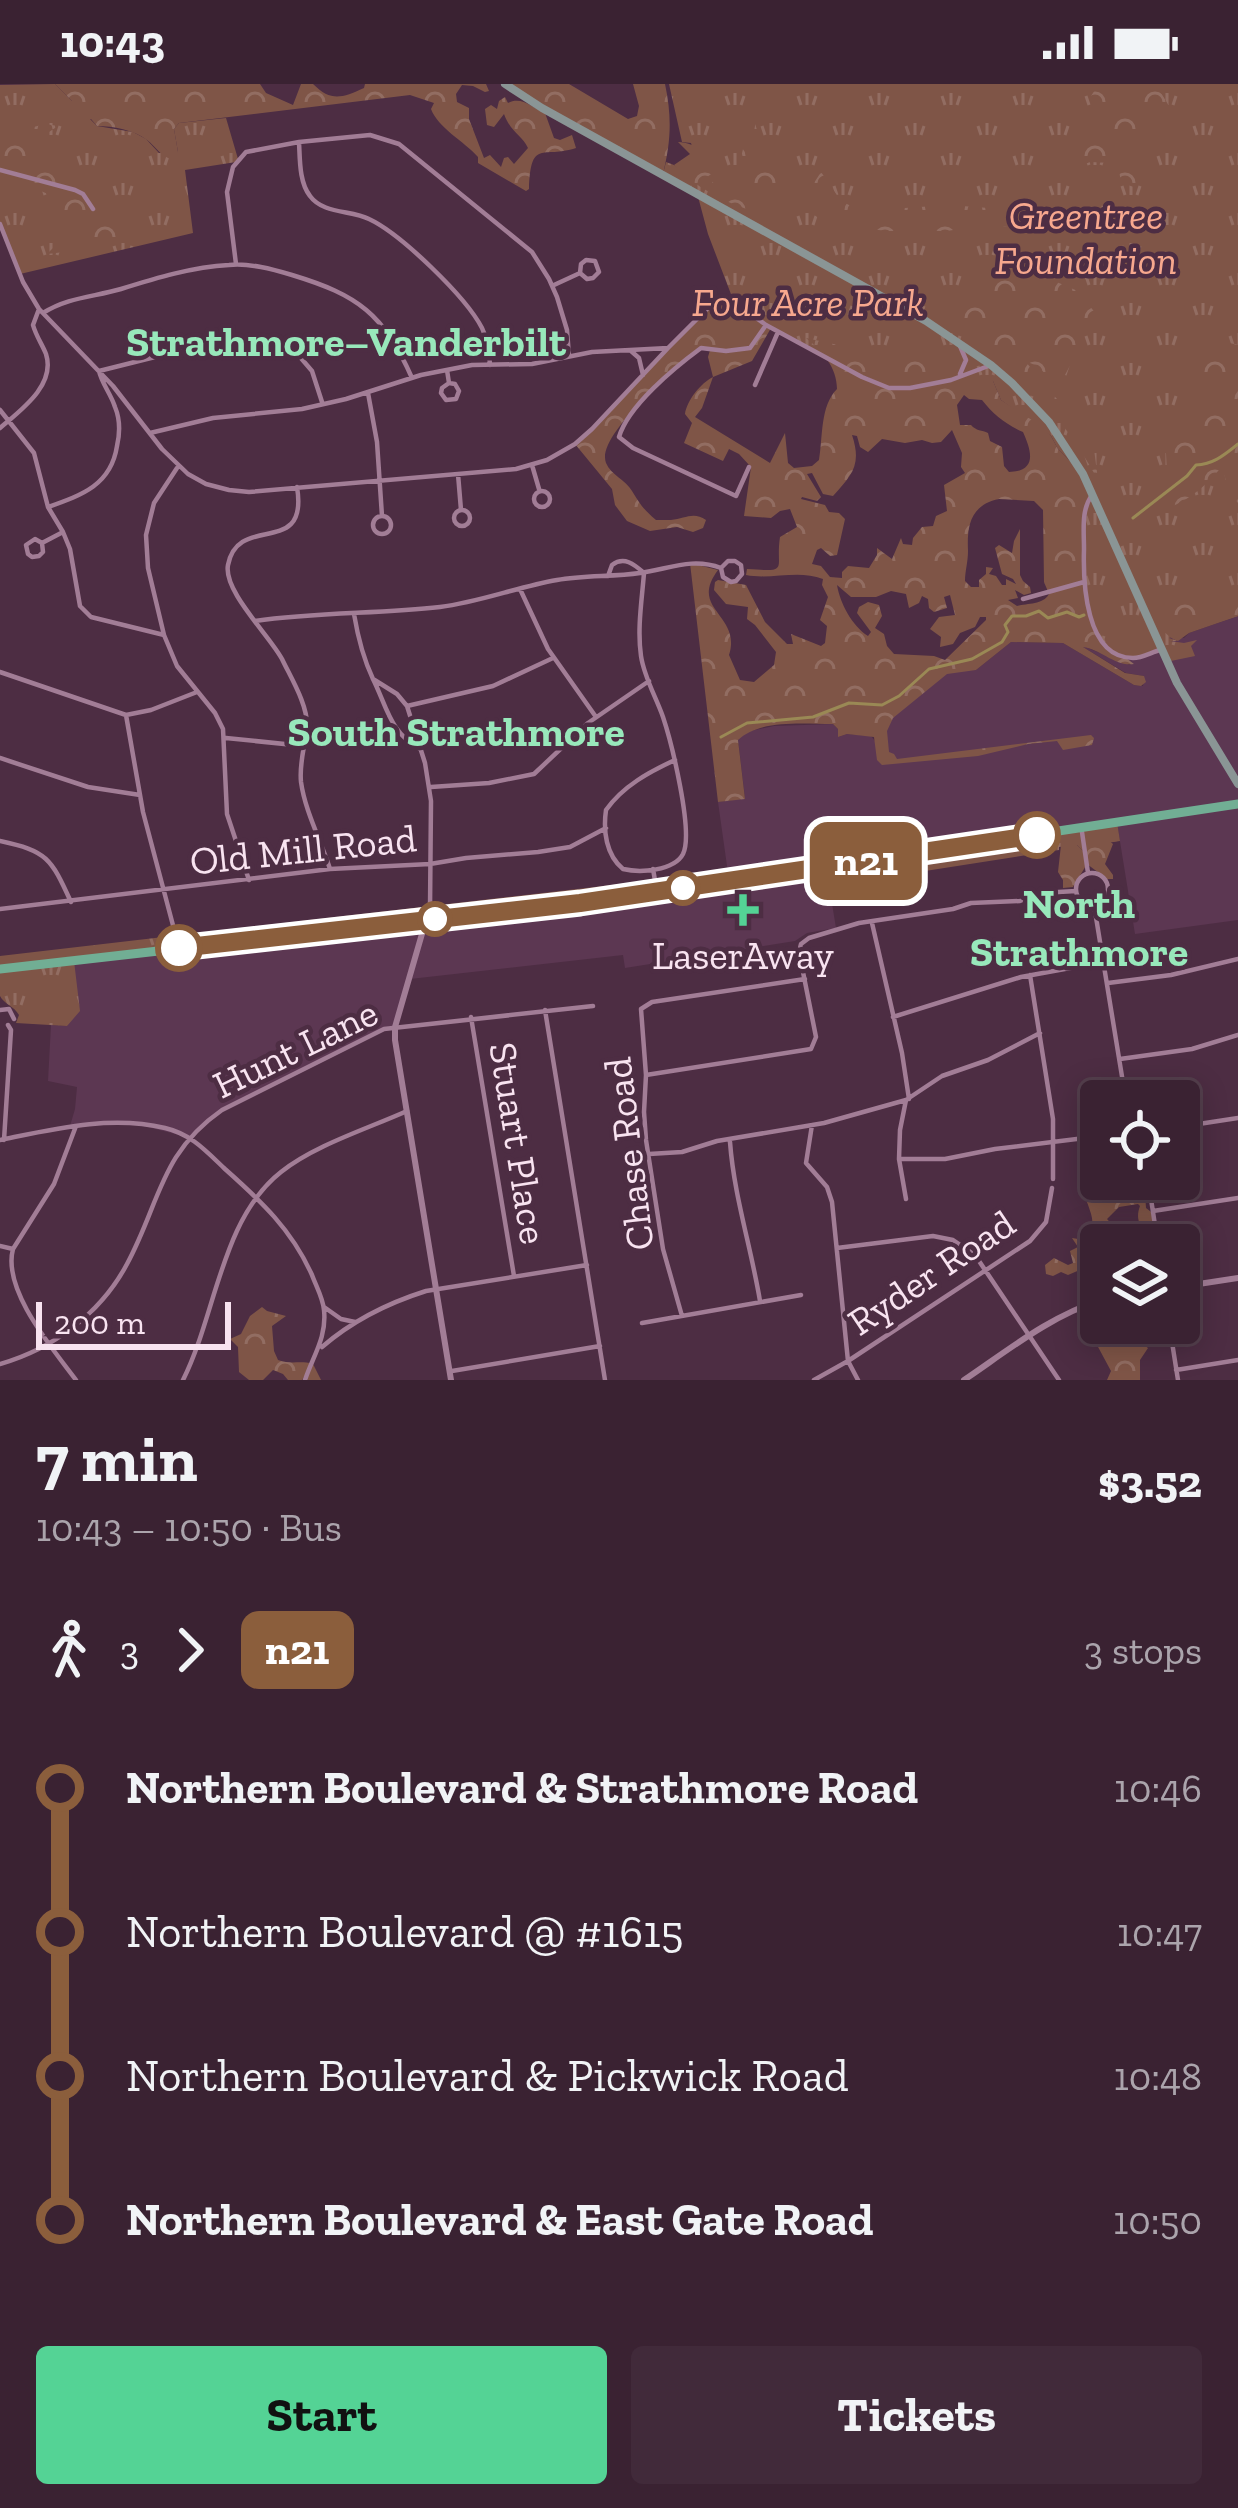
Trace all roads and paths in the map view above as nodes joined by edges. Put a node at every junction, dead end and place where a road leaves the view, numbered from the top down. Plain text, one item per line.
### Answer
1 (506, 84) edge
2 (299, 142) junction
3 (0, 170) edge
4 (93, 209) dead end
5 (0, 224) edge
6 (236, 264) junction
7 (580, 272) dead end
8 (553, 286) junction
9 (41, 311) junction
10 (766, 325) junction
11 (778, 332) junction
12 (952, 338) junction
13 (668, 348) junction
14 (631, 351) junction
15 (569, 356) junction
16 (490, 365) junction
17 (991, 365) junction
18 (447, 370) junction
19 (99, 371) junction
20 (643, 375) junction
21 (412, 378) junction
22 (951, 380) junction
23 (449, 383) dead end
24 (755, 385) dead end
25 (368, 393) junction
26 (323, 405) junction
27 (0, 410) edge
28 (9, 420) junction
29 (0, 428) edge
30 (150, 433) junction
31 (532, 465) junction
32 (178, 466) junction
33 (749, 467) dead end
34 (458, 474) junction
35 (380, 480) junction
36 (297, 487) junction
37 (539, 490) dead end
38 (1094, 493) junction
39 (48, 507) junction
40 (461, 510) dead end
41 (382, 516) dead end
42 (63, 532) junction
43 (42, 543) dead end
44 (721, 568) dead end
45 (644, 573) junction
46 (608, 576) junction
47 (1084, 582) junction
48 (520, 589) junction
49 (1023, 599) dead end
50 (354, 614) junction
51 (256, 621) junction
52 (164, 635) junction
53 (1160, 650) junction
54 (553, 658) junction
55 (0, 672) edge
56 (373, 679) junction
57 (649, 682) junction
58 (196, 692) junction
59 (407, 706) junction
60 (126, 715) junction
61 (596, 717) junction
62 (224, 738) junction
63 (304, 746) junction
64 (420, 749) junction
65 (0, 758) edge
66 (675, 760) junction
67 (1238, 784) edge
68 (430, 787) junction
69 (140, 795) junction
70 (1238, 804) edge
71 (605, 828) junction
72 (1081, 828) junction
73 (0, 841) edge
74 (430, 864) junction
75 (330, 869) junction
76 (653, 869) junction
77 (1088, 874) junction
78 (249, 880) junction
79 (164, 890) junction
80 (1076, 891) junction
81 (657, 892) junction
82 (71, 902) junction
83 (1094, 905) junction
84 (0, 909) edge
85 (426, 920) junction
86 (872, 923) junction
87 (179, 948) junction
88 (1238, 959) edge
89 (1103, 962) junction
90 (0, 969) edge
91 (1030, 975) junction
92 (805, 979) junction
93 (1106, 983) junction
94 (593, 1006) dead end
95 (0, 1010) edge
96 (545, 1010) junction
97 (471, 1017) junction
98 (893, 1017) junction
99 (4, 1024) edge
100 (395, 1027) junction
101 (1040, 1033) junction
102 (1238, 1036) edge
103 (1119, 1059) junction
104 (646, 1075) junction
105 (1122, 1080) edge
106 (907, 1099) junction
107 (407, 1111) junction
108 (1238, 1118) edge
109 (1200, 1123) edge
110 (812, 1125) junction
111 (76, 1126) junction
112 (190, 1138) junction
113 (729, 1139) junction
114 (1080, 1139) edge
115 (2, 1140) edge
116 (1054, 1142) junction
117 (649, 1154) junction
118 (899, 1159) junction
119 (1053, 1179) dead end
120 (1052, 1188) dead end
121 (257, 1197) junction
122 (1238, 1198) edge
123 (906, 1199) dead end
124 (1151, 1200) edge
125 (1153, 1210) junction
126 (1155, 1224) edge
127 (0, 1246) edge
128 (837, 1248) junction
129 (13, 1249) junction
130 (587, 1265) junction
131 (986, 1270) junction
132 (514, 1276) junction
133 (1238, 1278) edge
134 (1200, 1284) edge
135 (436, 1289) junction
136 (801, 1295) dead end
137 (760, 1300) junction
138 (324, 1307) junction
139 (1080, 1308) edge
140 (682, 1316) junction
141 (355, 1322) junction
142 (642, 1323) dead end
143 (1030, 1336) junction
144 (49, 1344) junction
145 (1173, 1344) edge
146 (600, 1346) junction
147 (320, 1349) junction
148 (1238, 1360) edge
149 (848, 1361) junction
150 (0, 1364) edge
151 (1177, 1370) junction
152 (450, 1376) edge
153 (76, 1380) edge
154 (183, 1380) edge
155 (305, 1380) edge
156 (605, 1380) edge
157 (814, 1380) edge
158 (858, 1380) edge
159 (964, 1380) edge
160 (1062, 1380) edge
161 (1178, 1380) edge

1 - 12 main road
2 - 6 street
2 - 8 street
2 - 16 street
3 - 4 street
5 - 9 street
6 - 9 street
6 - 21 street
7 - 8 street
8 - 15 street
9 - 19 street
9 - 28 street
10 - 11 street
10 - 13 street
10 - 33 street
11 - 22 street
11 - 24 street
12 - 17 main road
12 - 22 street
13 - 14 street
13 - 20 street
14 - 15 street
14 - 20 street
15 - 16 street
16 - 18 street
17 - 22 street
17 - 38 main road
18 - 21 street
18 - 23 street
19 - 26 street
19 - 30 street
19 - 39 street
20 - 31 street
21 - 25 street
25 - 26 street
25 - 35 street
26 - 30 street
27 - 28 street
28 - 29 street
28 - 39 street
30 - 32 street
31 - 34 street
31 - 37 street
32 - 36 street
32 - 52 street
34 - 35 street
34 - 40 street
35 - 36 street
35 - 41 street
36 - 51 street
38 - 47 street
38 - 53 main road
39 - 42 street
42 - 43 street
42 - 52 street
44 - 45 street
45 - 46 street
45 - 46 street
45 - 57 street
46 - 48 street
47 - 49 street
47 - 53 street
48 - 50 street
48 - 54 street
50 - 51 street
50 - 56 street
51 - 63 street
52 - 58 street
53 - 67 main road
54 - 59 street
54 - 61 street
55 - 60 street
56 - 59 street
56 - 64 street
57 - 61 street
57 - 66 street
58 - 60 street
58 - 62 street
59 - 64 street
60 - 69 street
61 - 68 street
62 - 63 street
62 - 78 street
63 - 75 street
64 - 68 street
65 - 69 street
66 - 71 street
66 - 76 street
68 - 74 street
69 - 79 street
70 - 72 main road
71 - 74 street, Old Mill Road
71 - 76 street
72 - 77 street
72 - 81 main road
73 - 82 street
74 - 75 street, Old Mill Road
74 - 85 street
75 - 78 street, Old Mill Road
76 - 81 street
77 - 80 street
77 - 83 street
78 - 79 street, Old Mill Road
79 - 82 street, Old Mill Road
79 - 87 street
80 - 83 street
80 - 86 street
81 - 85 main road
82 - 84 street, Old Mill Road
83 - 89 street
85 - 87 main road
85 - 100 street
86 - 92 street
86 - 98 street
87 - 90 main road
88 - 93 street
89 - 91 street
89 - 93 street
91 - 98 street
91 - 101 street, Ryder Road
92 - 104 street, Chase Road
92 - 104 street
93 - 103 street
94 - 96 street, Hunt Lane
95 - 99 street
96 - 97 street, Hunt Lane
96 - 130 street
97 - 100 street, Hunt Lane
97 - 132 street, Stuart Place
98 - 106 street
99 - 115 street
100 - 107 street
100 - 112 street, Hunt Lane
101 - 106 street
101 - 116 street, Ryder Road
102 - 103 street
103 - 105 street
104 - 117 street, Chase Road
106 - 110 street
106 - 118 street
107 - 121 street
107 - 135 street
108 - 109 street
110 - 113 street
110 - 128 street
111 - 112 street
111 - 115 street
111 - 129 street
112 - 121 street
112 - 144 street, Hunt Lane
113 - 117 street
113 - 137 street
114 - 116 street
116 - 118 street
116 - 119 street, Ryder Road
117 - 140 street, Chase Road
118 - 123 street
120 - 131 street, Ryder Road
121 - 138 street
121 - 154 street
122 - 125 street
124 - 125 street
125 - 126 street
127 - 129 street
128 - 131 street
128 - 149 street
129 - 144 street
130 - 132 street
130 - 146 street
131 - 143 street
131 - 149 street, Ryder Road
132 - 135 street
133 - 134 street
135 - 141 street
135 - 152 street
136 - 137 street
137 - 140 street
138 - 141 street
138 - 147 street
139 - 143 street
140 - 142 street
141 - 147 street
143 - 159 street
143 - 160 street
144 - 150 street, Hunt Lane
144 - 153 street
145 - 151 street
146 - 152 street
146 - 156 street
147 - 155 street
148 - 151 street
149 - 157 street, Ryder Road
149 - 158 street
151 - 161 street

